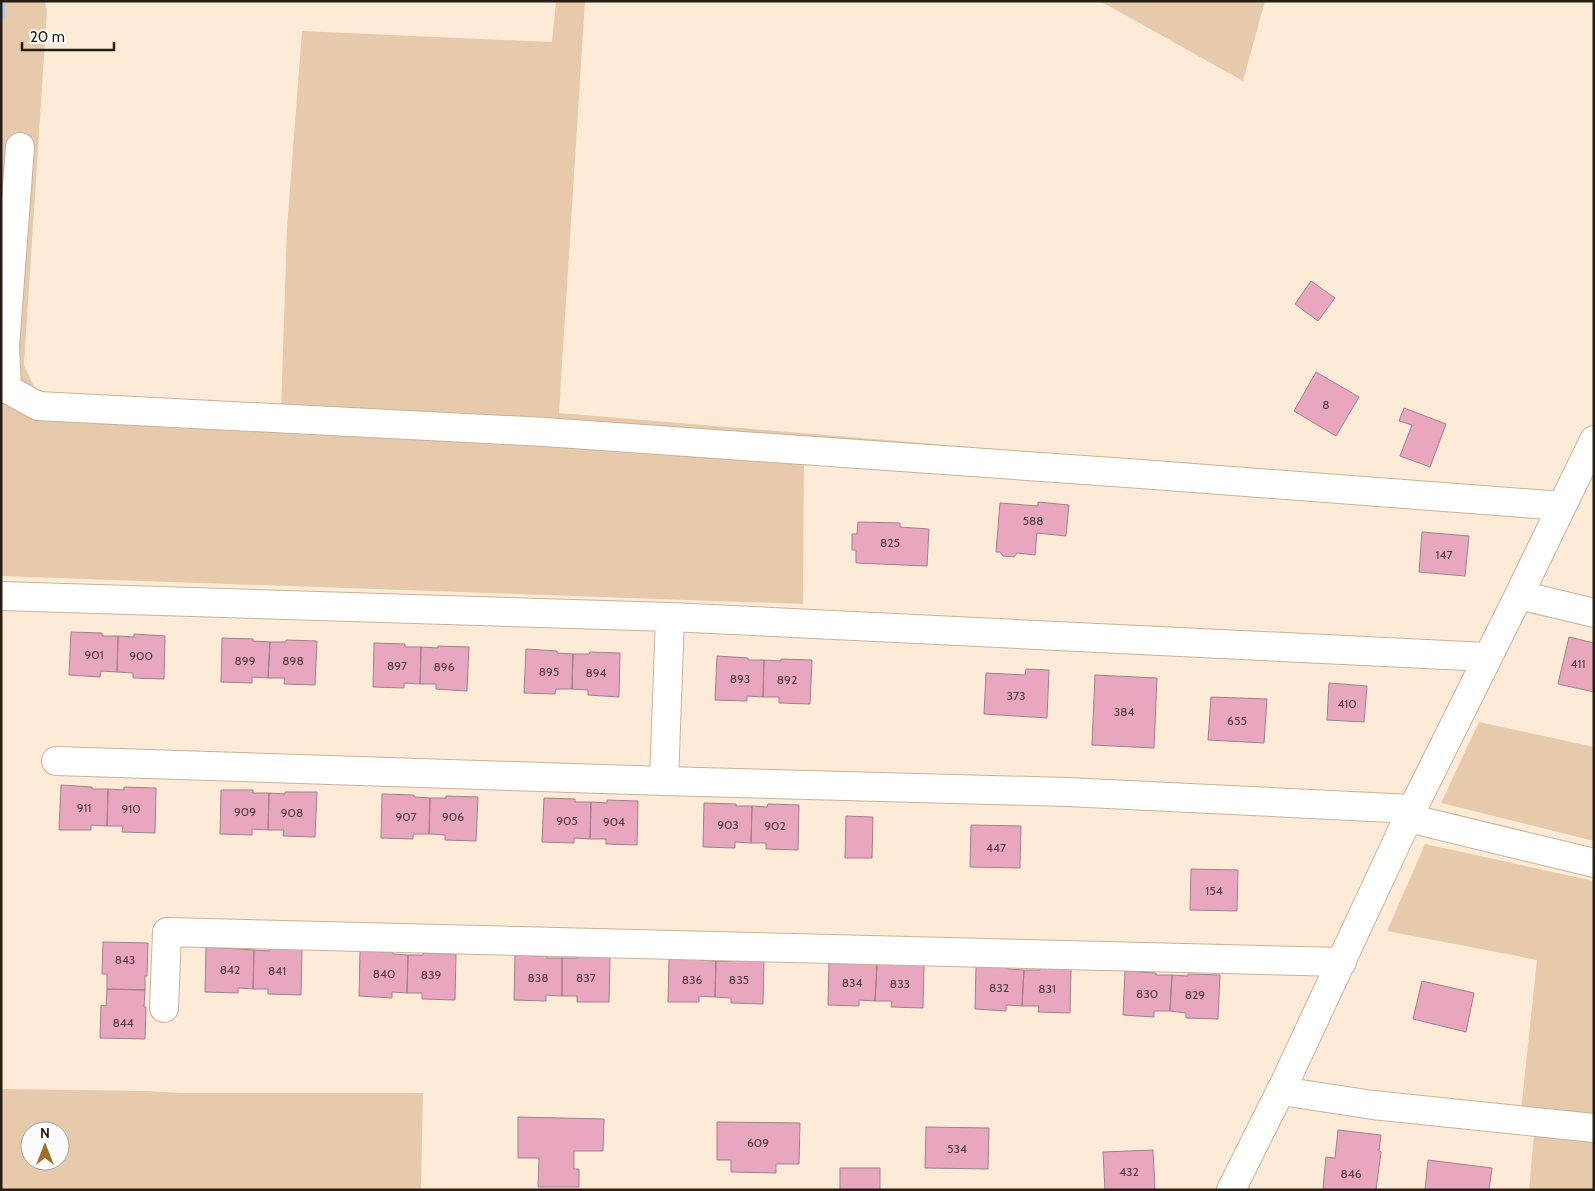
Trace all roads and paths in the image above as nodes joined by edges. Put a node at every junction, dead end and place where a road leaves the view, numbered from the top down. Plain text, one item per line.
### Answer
1 (20, 147) dead end
2 (1594, 440) edge
3 (1562, 506) junction
4 (1519, 595) junction
5 (1, 596) edge
6 (1594, 613) edge
7 (670, 617) junction
8 (1487, 657) junction
9 (56, 761) dead end
10 (664, 781) junction
11 (1410, 814) junction
12 (1594, 863) edge
13 (1342, 962) junction
14 (164, 1008) dead end
15 (1281, 1091) junction
16 (1594, 1128) edge
17 (1231, 1190) edge

1 - 3 street
2 - 3 street
3 - 4 street
4 - 6 street
4 - 8 street
5 - 7 street
7 - 8 street
7 - 10 street
8 - 11 street
9 - 10 street
10 - 11 street
11 - 12 street
11 - 13 street
13 - 14 street
13 - 15 street
15 - 16 street
15 - 17 street

